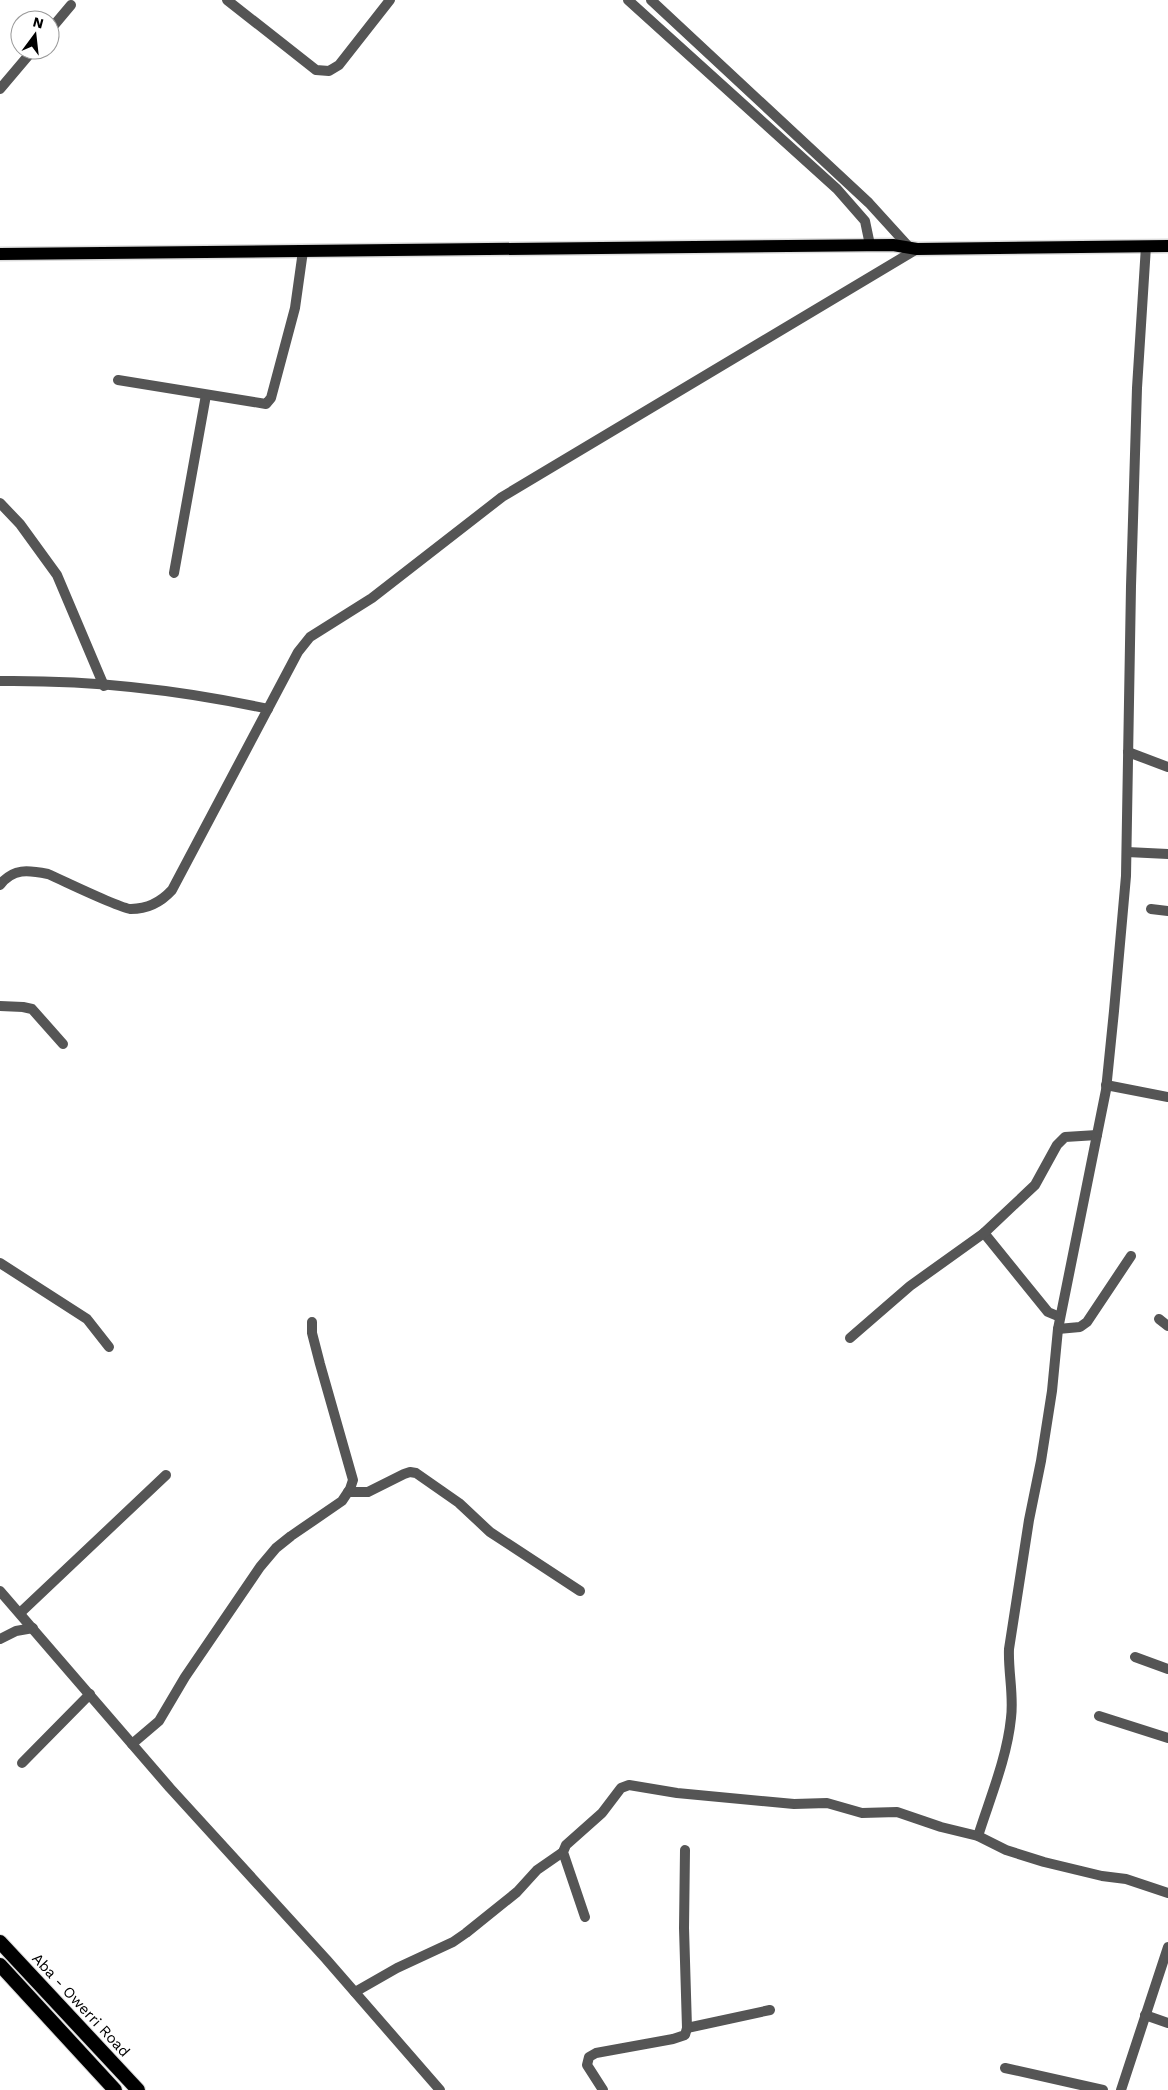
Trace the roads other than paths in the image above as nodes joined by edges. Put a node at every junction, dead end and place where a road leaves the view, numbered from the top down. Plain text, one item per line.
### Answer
1 (227, 0) edge
2 (390, 0) edge
3 (628, 0) edge
4 (651, 0) edge
5 (71, 5) dead end
6 (60, 18) edge
7 (25, 60) edge
8 (0, 89) edge
9 (870, 245) junction
10 (1146, 246) junction
11 (1168, 246) edge
12 (913, 248) junction
13 (303, 250) junction
14 (0, 254) edge
15 (118, 380) dead end
16 (206, 395) junction
17 (0, 503) edge
18 (174, 573) dead end
19 (0, 681) edge
20 (104, 686) junction
21 (268, 709) junction
22 (1128, 752) junction
23 (1168, 767) edge
24 (1127, 852) junction
25 (1168, 854) edge
26 (0, 885) edge
27 (1151, 909) dead end
28 (1168, 911) edge
29 (0, 1006) edge
30 (63, 1044) dead end
31 (1106, 1085) junction
32 (1168, 1097) edge
33 (1097, 1135) junction
34 (984, 1233) junction
35 (1132, 1256) dead end
36 (0, 1263) edge
37 (1060, 1317) junction
38 (1159, 1320) dead end
39 (312, 1322) dead end
40 (1168, 1326) edge
41 (1058, 1329) junction
42 (850, 1338) dead end
43 (109, 1347) dead end
44 (166, 1476) dead end
45 (348, 1492) junction
46 (0, 1591) edge
47 (580, 1591) dead end
48 (20, 1612) junction
49 (33, 1628) junction
50 (0, 1639) edge
51 (1135, 1657) dead end
52 (1168, 1669) edge
53 (90, 1694) junction
54 (1099, 1716) dead end
55 (1168, 1738) edge
56 (132, 1744) junction
57 (22, 1763) dead end
58 (978, 1836) junction
59 (685, 1850) dead end
60 (563, 1852) junction
61 (1168, 1893) edge
62 (585, 1917) dead end
63 (0, 1942) edge
64 (1168, 1947) edge
65 (0, 1965) edge
66 (355, 1992) junction
67 (770, 2010) dead end
68 (1145, 2015) junction
69 (1168, 2023) edge
70 (688, 2028) junction
71 (1006, 2068) dead end
72 (115, 2090) edge
73 (138, 2090) edge
74 (440, 2090) edge
75 (603, 2090) edge
76 (1102, 2090) edge
77 (1120, 2090) edge

1 - 2 street
3 - 9 street
4 - 12 street
5 - 6 street
7 - 8 street
9 - 12 main road
9 - 13 main road
10 - 11 main road
10 - 12 main road
10 - 22 street
12 - 21 street
13 - 14 main road
13 - 16 street
15 - 16 street
16 - 18 street
17 - 20 street
19 - 20 street
20 - 21 street
21 - 26 street
22 - 23 street
22 - 24 street
24 - 25 street
24 - 31 street
27 - 28 street
29 - 30 street
31 - 32 street
31 - 33 street
33 - 34 street
33 - 37 street
34 - 37 street
34 - 42 street
35 - 41 street
36 - 43 street
37 - 41 street
38 - 40 street
39 - 45 street
41 - 58 street
44 - 48 street
45 - 47 street
45 - 56 street
46 - 48 street
48 - 49 street
49 - 50 street
49 - 53 street
51 - 52 street
53 - 56 street
53 - 57 street
54 - 55 street
56 - 66 street
58 - 60 street
58 - 61 street
59 - 70 street
60 - 62 street
60 - 66 street
63 - 73 highway, Aba - Owerri Road
64 - 68 street
65 - 72 highway
66 - 74 street
67 - 70 street
68 - 69 street
68 - 77 street
70 - 75 street
71 - 76 street

